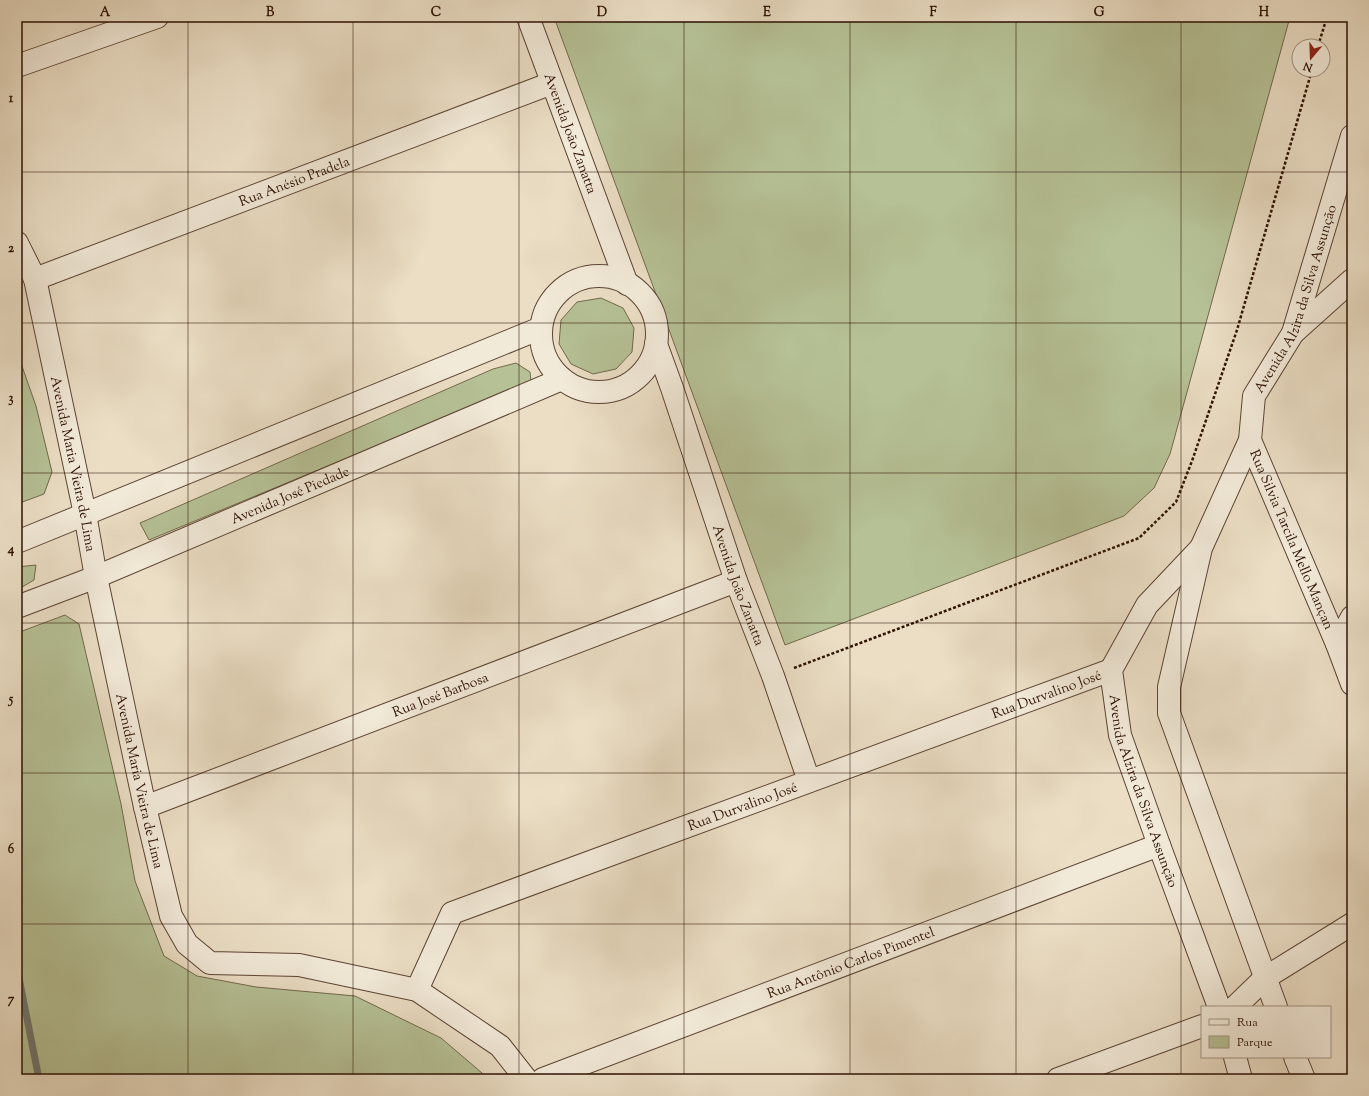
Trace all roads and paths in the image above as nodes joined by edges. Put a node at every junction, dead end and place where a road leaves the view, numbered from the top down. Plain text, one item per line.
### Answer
1 (157, 17) edge
2 (528, 17) edge
3 (1327, 17) edge
4 (1320, 38) edge
5 (17, 66) edge
6 (1310, 78) edge
7 (552, 84) junction
8 (1352, 136) edge
9 (17, 243) edge
10 (614, 250) junction
11 (590, 277) junction
12 (36, 279) junction
13 (1352, 280) edge
14 (627, 284) junction
15 (541, 328) junction
16 (1293, 333) junction
17 (656, 344) junction
18 (642, 374) junction
19 (562, 379) junction
20 (672, 388) junction
21 (1250, 440) junction
22 (85, 514) junction
23 (17, 542) edge
24 (1201, 548) junction
25 (96, 577) junction
26 (736, 581) junction
27 (17, 607) edge
28 (1352, 617) edge
29 (1337, 644) junction
30 (1111, 670) junction
31 (772, 676) junction
32 (1352, 684) edge
33 (809, 781) junction
34 (145, 807) junction
35 (1159, 845) junction
36 (1352, 924) edge
37 (1265, 978) junction
38 (417, 990) junction
39 (1219, 1006) edge
40 (1236, 1006) edge
41 (1276, 1006) edge
42 (1201, 1026) edge
43 (1235, 1058) edge
44 (1295, 1058) edge
45 (526, 1079) edge
46 (543, 1079) edge
47 (1058, 1079) edge
48 (1241, 1079) edge
49 (1304, 1079) edge

1 - 5 street
2 - 7 street, Avenida João Zanatta
3 - 4 path
6 - 31 path
7 - 10 street, Avenida João Zanatta
7 - 12 street, Rua Anésio Pradela
8 - 16 street, Avenida Alzira da Silva Assunção
9 - 12 street, Avenida Maria Vieira de Lima
10 - 11 street
10 - 14 street, Avenida João Zanatta
11 - 14 street
11 - 15 street
12 - 22 street, Avenida Maria Vieira de Lima
13 - 16 street
14 - 17 street
15 - 19 street
15 - 22 street
16 - 21 street, Avenida Alzira da Silva Assunção
17 - 18 street
17 - 20 street, Avenida João Zanatta
18 - 19 street
18 - 20 street
19 - 25 street, Avenida José Piedade
20 - 26 street, Avenida João Zanatta
21 - 24 street, Avenida Alzira da Silva Assunção
21 - 29 street, Rua Silvia Tarcila Mello Mançan
22 - 23 street
22 - 25 street, Avenida Maria Vieira de Lima
24 - 30 street, Avenida Alzira da Silva Assunção
24 - 37 street, Avenida Alzira da Silva Assunção
25 - 27 street, Avenida José Piedade
25 - 34 street, Avenida Maria Vieira de Lima
26 - 31 street, Avenida João Zanatta
26 - 34 street, Rua José Barbosa
28 - 29 street
29 - 32 street, Rua Silvia Tarcila Mello Mançan
30 - 33 street, Rua Durvalino José
30 - 35 street, Avenida Alzira da Silva Assunção
31 - 33 street, Avenida João Zanatta
33 - 38 street, Rua Durvalino José
34 - 38 street, Avenida Maria Vieira de Lima
35 - 39 street, Avenida Alzira da Silva Assunção
35 - 46 street, Rua Antônio Carlos Pimentel
36 - 37 street
37 - 40 street
37 - 41 street, Avenida Alzira da Silva Assunção
38 - 45 street, Avenida Maria Vieira de Lima
42 - 47 street
43 - 48 street
44 - 49 street

